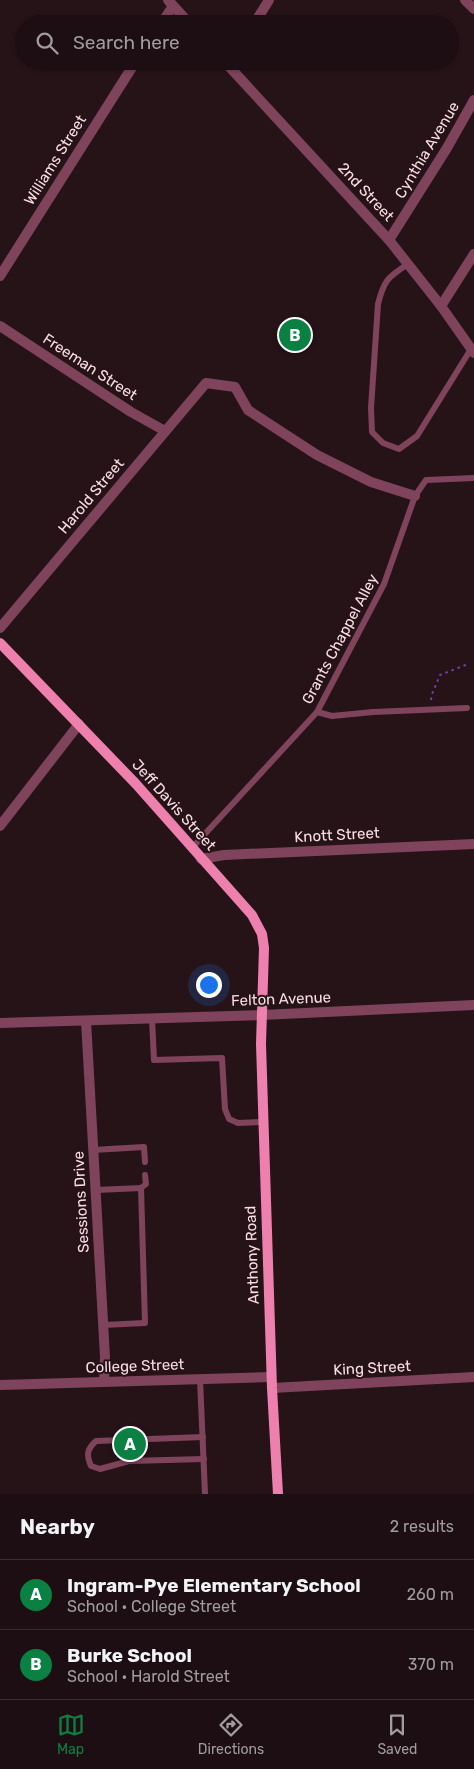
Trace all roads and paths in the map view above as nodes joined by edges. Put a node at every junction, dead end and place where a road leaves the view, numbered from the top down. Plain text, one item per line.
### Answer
1 (269, 0) edge
2 (465, 0) edge
3 (171, 3) edge
4 (474, 9) edge
5 (165, 15) edge
6 (182, 15) edge
7 (260, 15) edge
8 (130, 70) edge
9 (234, 70) edge
10 (474, 100) edge
11 (389, 240) junction
12 (474, 254) edge
13 (408, 264) junction
14 (0, 276) edge
15 (441, 306) junction
16 (0, 326) edge
17 (473, 351) edge
18 (165, 431) junction
19 (474, 478) edge
20 (415, 496) junction
21 (0, 628) edge
22 (0, 643) edge
23 (468, 664) dead end
24 (468, 708) dead end
25 (431, 710) junction
26 (317, 712) junction
27 (80, 724) junction
28 (0, 826) edge
29 (474, 844) edge
30 (192, 848) junction
31 (201, 859) junction
32 (474, 1005) edge
33 (262, 1015) junction
34 (152, 1019) junction
35 (86, 1021) junction
36 (0, 1023) edge
37 (263, 1122) junction
38 (93, 1150) junction
39 (145, 1162) dead end
40 (145, 1175) dead end
41 (141, 1188) junction
42 (96, 1190) junction
43 (103, 1324) junction
44 (271, 1377) junction
45 (474, 1377) edge
46 (200, 1379) junction
47 (104, 1382) junction
48 (0, 1385) edge
49 (272, 1388) junction
50 (203, 1437) junction
51 (204, 1459) junction
52 (205, 1494) edge
53 (278, 1494) edge

1 - 7 street
2 - 4 street
3 - 5 street
3 - 6 street
8 - 14 street, Williams Street
9 - 11 street, 2nd Street
10 - 11 street, Cynthia Avenue
11 - 13 street, 2nd Street
12 - 15 street
13 - 15 street, 2nd Street
13 - 17 lane
15 - 17 street, 2nd Street
16 - 18 street, Freeman Street
18 - 20 street, Harold Street
18 - 21 street, Harold Street
19 - 20 lane, Grants Chappel Alley
20 - 26 lane, Grants Chappel Alley
22 - 27 street, Jeff Davis Street
23 - 25 path
24 - 25 lane
25 - 26 lane
26 - 30 lane, Grants Chappel Alley
27 - 28 street
27 - 30 street, Jeff Davis Street
29 - 31 street, Knott Street
30 - 31 street, Jeff Davis Street
31 - 33 street, Jeff Davis Street
32 - 33 street, Felton Avenue
33 - 34 street, Felton Avenue
33 - 37 street, Anthony Road
34 - 35 street, Felton Avenue
34 - 37 lane
35 - 36 street, Felton Avenue
35 - 38 street, Sessions Drive
37 - 44 street, Anthony Road
38 - 39 lane
38 - 42 street, Sessions Drive
40 - 41 lane
41 - 42 lane
41 - 43 lane
42 - 43 street, Sessions Drive
43 - 47 street, Sessions Drive
44 - 46 street, College Street
44 - 49 street, Anthony Road
45 - 49 street, King Street
46 - 47 street, College Street
46 - 50 lane
47 - 48 street, College Street
49 - 53 street, Anthony Road
50 - 51 lane
50 - 51 lane
51 - 52 lane

